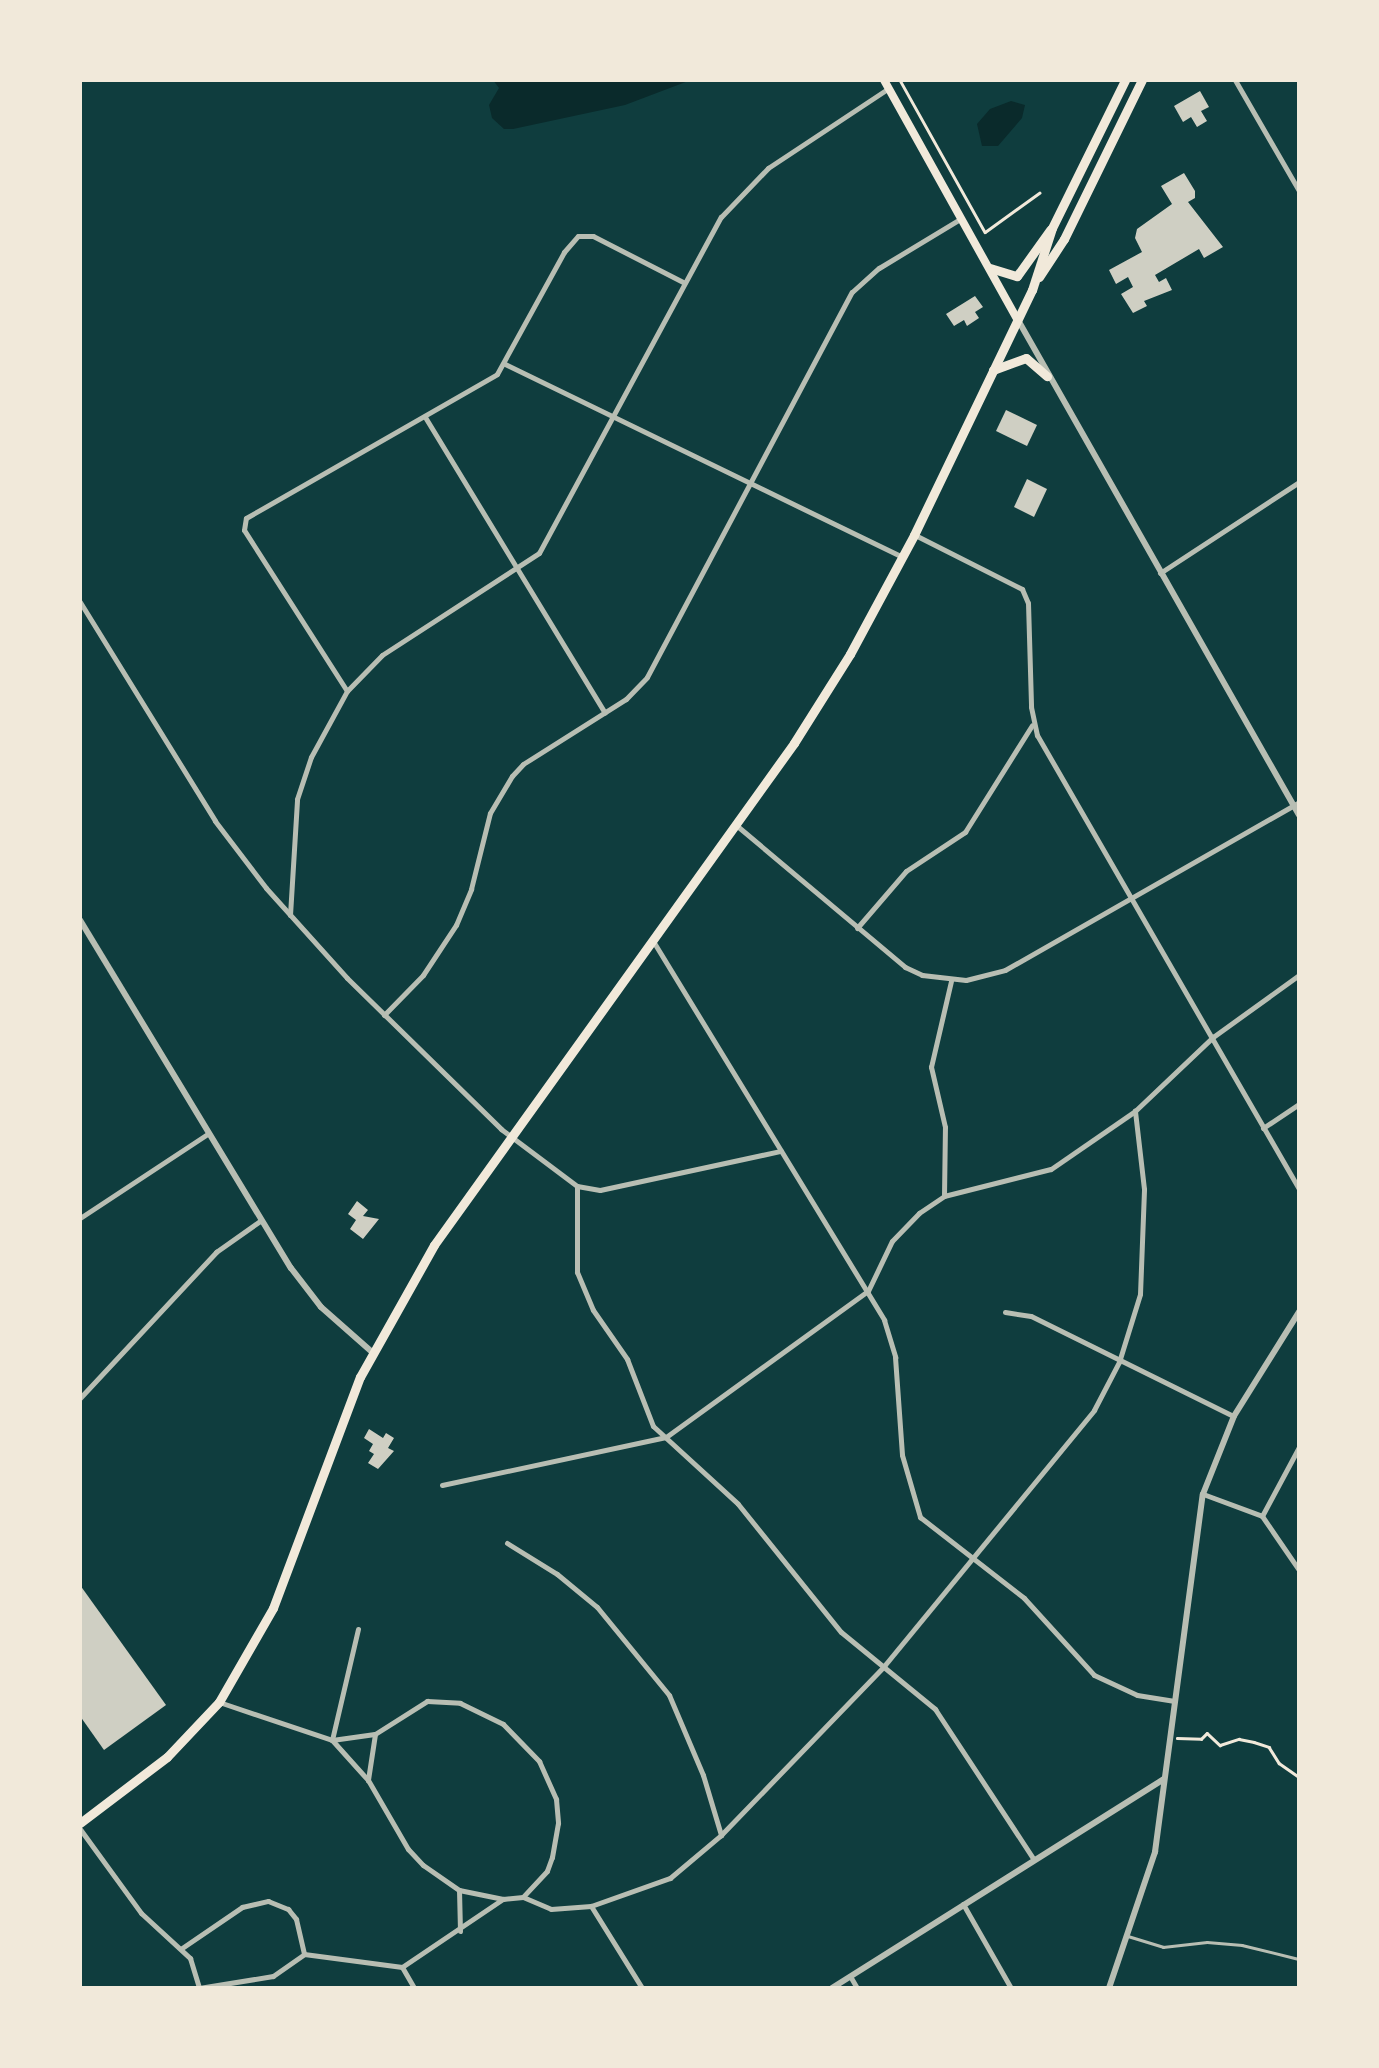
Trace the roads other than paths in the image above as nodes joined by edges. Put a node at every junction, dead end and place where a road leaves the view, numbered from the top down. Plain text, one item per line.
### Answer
1 (1125, 80) edge
2 (1142, 80) edge
3 (1234, 80) edge
4 (887, 84) edge
5 (1299, 191) edge
6 (962, 218) junction
7 (1052, 228) junction
8 (990, 268) junction
9 (1038, 278) junction
10 (683, 282) junction
11 (1017, 319) junction
12 (504, 364) junction
13 (993, 370) junction
14 (1046, 376) junction
15 (425, 417) junction
16 (613, 417) junction
17 (751, 482) junction
18 (1297, 484) edge
19 (1299, 493) edge
20 (914, 534) junction
21 (903, 557) junction
22 (518, 571) junction
23 (1160, 574) junction
24 (80, 602) edge
25 (346, 691) junction
26 (605, 713) junction
27 (1033, 723) junction
28 (1296, 803) edge
29 (1299, 815) edge
30 (736, 825) junction
31 (1132, 899) junction
32 (290, 915) junction
33 (80, 920) edge
34 (857, 928) junction
35 (653, 941) junction
36 (1299, 974) edge
37 (951, 980) junction
38 (384, 1015) junction
39 (1214, 1037) junction
40 (1299, 1104) edge
41 (1135, 1110) junction
42 (1263, 1128) junction
43 (209, 1133) junction
44 (511, 1136) junction
45 (781, 1151) junction
46 (576, 1186) junction
47 (1299, 1188) edge
48 (944, 1196) junction
49 (80, 1218) edge
50 (260, 1220) junction
51 (868, 1291) junction
52 (1005, 1312) dead end
53 (1299, 1312) edge
54 (372, 1352) junction
55 (1119, 1362) junction
56 (80, 1398) edge
57 (1234, 1416) junction
58 (666, 1436) junction
59 (1299, 1448) edge
60 (442, 1484) dead end
61 (1203, 1494) junction
62 (1262, 1516) junction
63 (507, 1544) dead end
64 (975, 1560) junction
65 (1299, 1570) edge
66 (358, 1629) dead end
67 (884, 1666) junction
68 (1175, 1701) junction
69 (219, 1702) junction
70 (376, 1734) junction
71 (332, 1740) junction
72 (1164, 1779) junction
73 (368, 1780) junction
74 (80, 1826) edge
75 (721, 1835) junction
76 (1033, 1858) junction
77 (459, 1890) junction
78 (523, 1898) junction
79 (503, 1899) junction
80 (963, 1904) junction
81 (590, 1906) junction
82 (460, 1931) junction
83 (1127, 1936) junction
84 (182, 1948) junction
85 (304, 1954) junction
86 (1299, 1959) edge
87 (402, 1967) junction
88 (850, 1976) junction
89 (641, 1987) edge
90 (199, 1988) edge
91 (414, 1988) edge
92 (629, 1988) edge
93 (832, 1988) edge
94 (858, 1988) edge
95 (1011, 1988) edge
96 (1109, 1988) edge

1 - 7 main road
2 - 9 main road
3 - 5 street
4 - 6 main road
4 - 10 street
6 - 8 main road
6 - 17 street
7 - 8 main road
7 - 9 main road
8 - 11 main road
9 - 11 main road
10 - 12 street
10 - 16 street
11 - 13 main road
11 - 14 street
12 - 15 street
12 - 16 street
13 - 14 main road
13 - 20 main road
14 - 23 street
15 - 22 street
15 - 25 street
16 - 17 street
16 - 22 street
17 - 21 street
17 - 26 street
18 - 19 street
18 - 23 street
20 - 21 main road
20 - 27 street
21 - 30 main road
22 - 25 street
22 - 26 street
23 - 28 street
24 - 32 street
25 - 32 street
26 - 38 street
27 - 31 street
27 - 34 street
28 - 29 street
28 - 31 street
30 - 34 street
30 - 35 main road
31 - 37 street
31 - 39 street
32 - 38 street
33 - 43 street
34 - 37 street
35 - 44 main road
35 - 45 street
36 - 39 street
37 - 48 street
38 - 44 street
39 - 41 street
39 - 42 street
40 - 42 street
41 - 48 street
41 - 55 street
42 - 47 street
43 - 49 street
43 - 50 street
44 - 46 street
44 - 54 main road
45 - 46 street
45 - 51 street
46 - 58 street
48 - 51 street
50 - 54 street
50 - 56 street
51 - 58 street
51 - 64 street
52 - 55 street
53 - 57 street
54 - 69 main road
55 - 57 street
55 - 64 street
57 - 61 street
58 - 60 street
58 - 67 street
59 - 62 street
61 - 62 street
61 - 68 street
62 - 65 street
63 - 75 street
64 - 67 street
64 - 68 street
66 - 71 street
67 - 75 street
67 - 76 street
68 - 72 street
69 - 71 street
69 - 74 main road
70 - 71 street
70 - 73 street
70 - 78 street
71 - 73 street
72 - 76 street
72 - 83 street
73 - 77 street
74 - 84 street
75 - 81 street
76 - 80 street
77 - 79 street
77 - 82 street
78 - 79 street
78 - 81 street
79 - 82 street
80 - 88 street
80 - 95 street
81 - 89 street
82 - 87 street
83 - 86 lane
83 - 96 street
84 - 85 street
84 - 90 street
85 - 87 street
85 - 90 street
87 - 91 street
88 - 93 street
88 - 94 street
89 - 92 street

